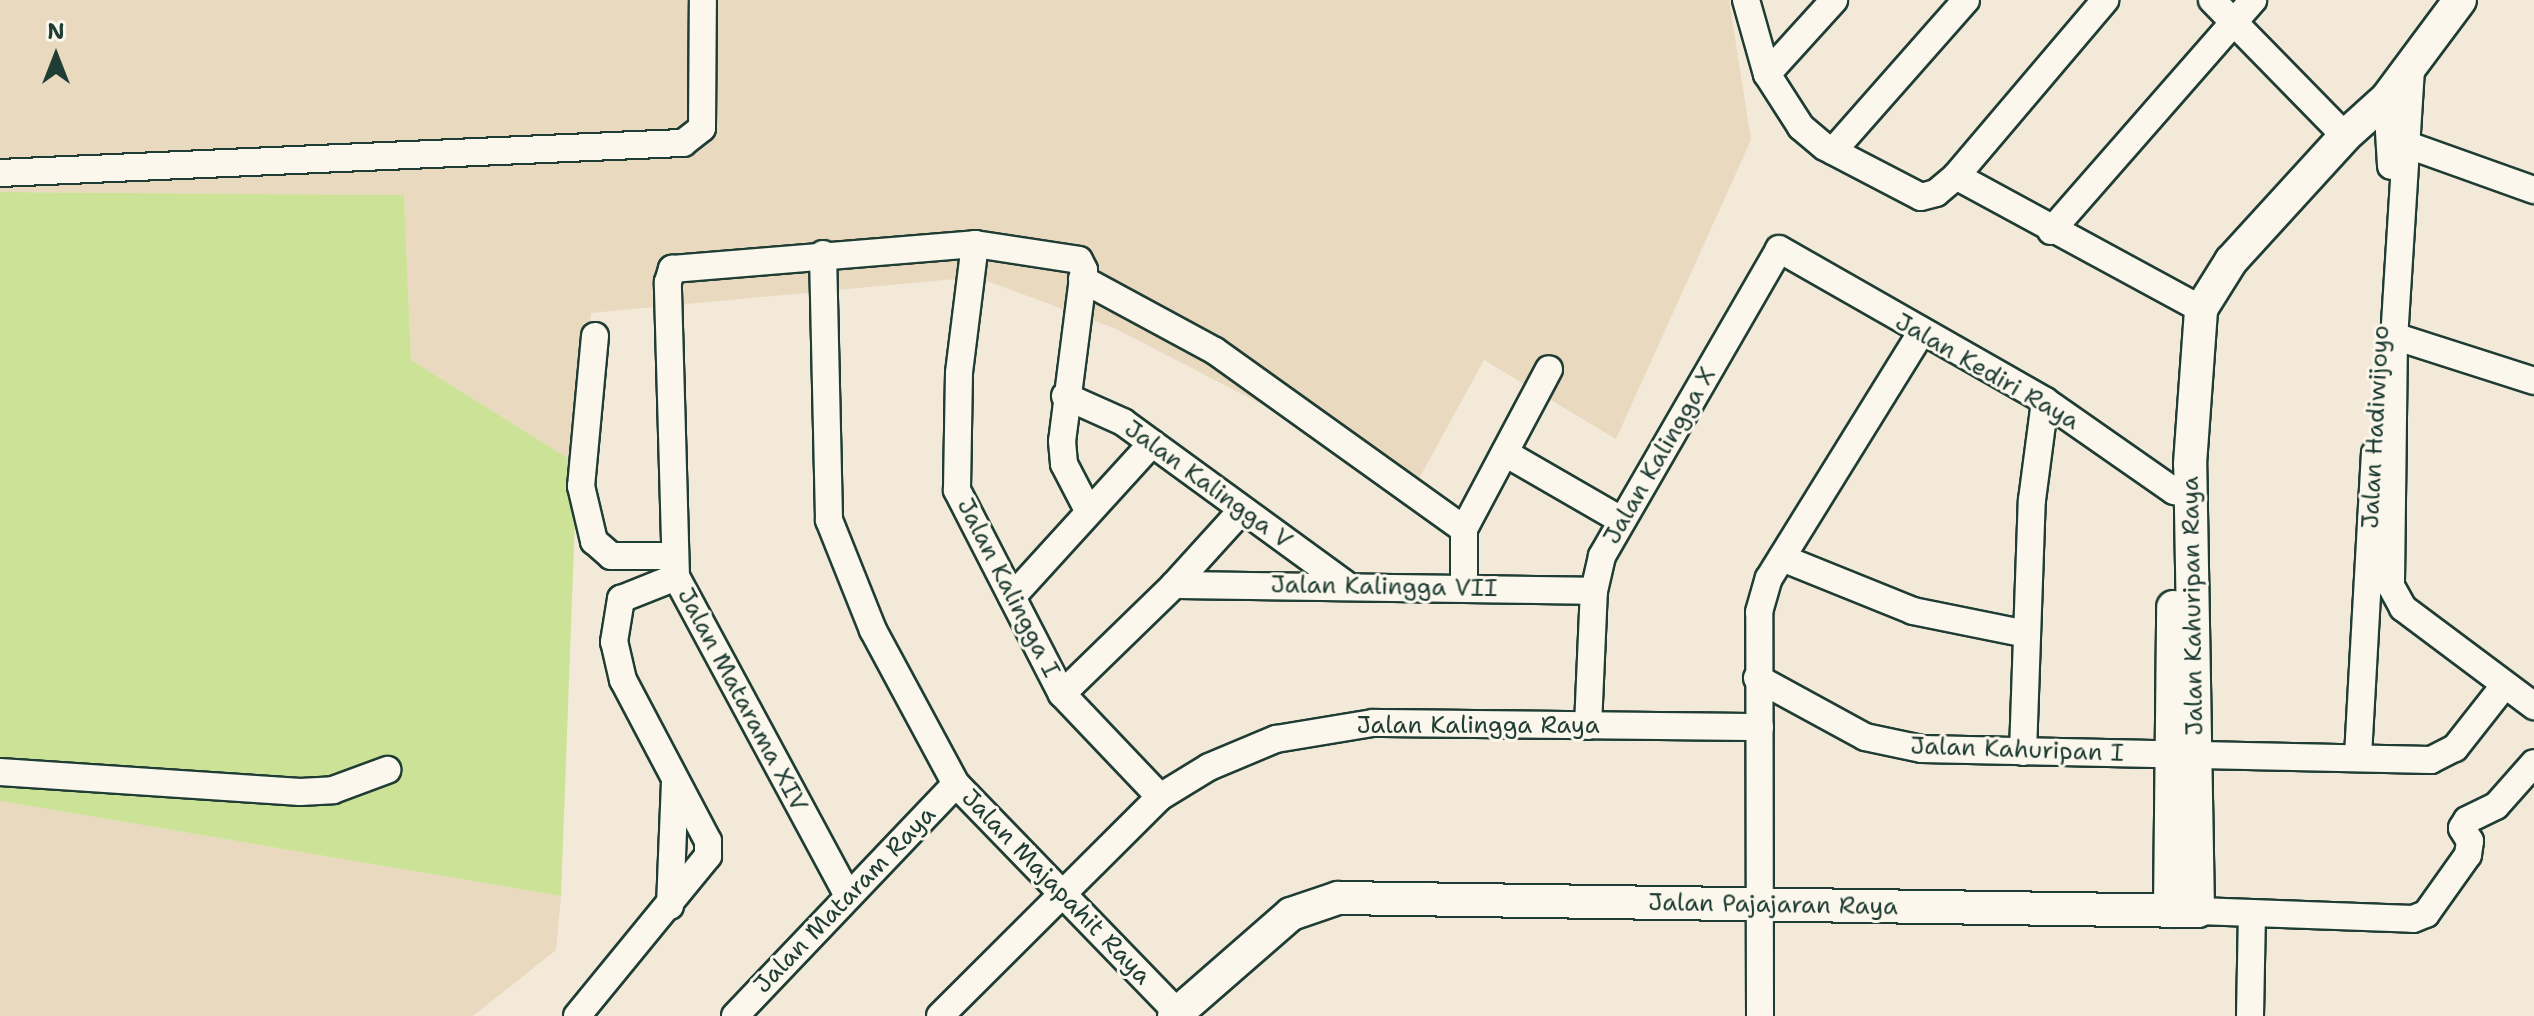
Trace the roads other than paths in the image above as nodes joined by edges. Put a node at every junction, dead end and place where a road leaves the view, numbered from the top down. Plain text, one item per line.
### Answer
1 (703, 0) edge
2 (1746, 0) edge
3 (1834, 0) edge
4 (1966, 0) edge
5 (2105, 0) edge
6 (2212, 0) edge
7 (2253, 0) edge
8 (2441, 0) edge
9 (2460, 0) edge
10 (2236, 20) junction
11 (2438, 34) junction
12 (2411, 69) junction
13 (1767, 74) junction
14 (2387, 98) junction
15 (2345, 136) junction
16 (2408, 145) junction
17 (1833, 151) junction
18 (0, 173) edge
19 (1956, 176) junction
20 (2534, 190) edge
21 (2051, 231) junction
22 (975, 244) junction
23 (1779, 249) joint
24 (823, 254) junction
25 (1082, 279) junction
26 (2201, 309) junction
27 (1921, 333) junction
28 (595, 336) dead end
29 (2394, 336) junction
30 (1549, 369) dead end
31 (2534, 381) edge
32 (1065, 396) junction
33 (2045, 401) junction
34 (1152, 443) junction
35 (1505, 453) junction
36 (2186, 483) junction
37 (1242, 510) junction
38 (1089, 512) junction
39 (1621, 520) junction
40 (1464, 529) junction
41 (1782, 558) junction
42 (676, 566) junction
43 (1345, 584) junction
44 (1174, 585) junction
45 (1464, 588) junction
46 (1594, 591) junction
47 (1012, 597) junction
48 (2027, 634) junction
49 (1757, 678) junction
50 (2503, 687) junction
51 (1062, 694) junction
52 (2534, 706) edge
53 (1588, 726) junction
54 (1760, 727) junction
55 (2023, 752) junction
56 (2184, 755) junction
57 (2358, 756) junction
58 (2534, 763) edge
59 (387, 770) dead end
60 (0, 772) edge
61 (675, 780) junction
62 (956, 784) junction
63 (1160, 797) junction
64 (847, 894) junction
65 (1062, 896) junction
66 (670, 906) junction
67 (1763, 906) junction
68 (2184, 911) junction
69 (2252, 913) junction
70 (1176, 1014) edge
71 (577, 1016) edge
72 (735, 1016) edge
73 (940, 1016) edge
74 (1760, 1016) edge
75 (2250, 1016) edge

1 - 18 street
2 - 13 street
3 - 13 street
4 - 17 street
5 - 19 street
6 - 10 street
7 - 10 street
8 - 11 street
9 - 11 street
10 - 15 street
10 - 21 street
11 - 12 street
12 - 14 street
12 - 16 street
13 - 17 street
14 - 15 street
14 - 57 street, Jalan Hadiwijoyo
15 - 26 street
16 - 20 street
16 - 29 street
17 - 19 street
19 - 21 street
21 - 26 street
22 - 24 street
22 - 25 street
22 - 47 street, Jalan Kalingga I
23 - 27 street, Jalan Kediri Raya
23 - 39 street, Jalan Kalingga X
24 - 42 street, Jalan Matarama XIV
24 - 62 street, Jalan Majapahit Raya
25 - 32 street
25 - 40 street
26 - 36 street, Jalan Kahuripan Raya
27 - 33 street, Jalan Kediri Raya
27 - 41 street
28 - 42 street
29 - 31 street
29 - 50 street
30 - 35 street
32 - 34 street, Jalan Kalingga V
32 - 38 street
33 - 36 street, Jalan Kediri Raya
33 - 48 street
34 - 37 street, Jalan Kalingga V
34 - 38 street
35 - 39 street
35 - 40 street
36 - 56 street, Jalan Kahuripan Raya
37 - 43 street, Jalan Kalingga V
37 - 44 street
38 - 47 street
39 - 46 street, Jalan Kalingga X
40 - 45 street
41 - 48 street
41 - 49 street
42 - 61 street
42 - 64 street, Jalan Matarama XIV
43 - 44 street, Jalan Kalingga VII
43 - 45 street, Jalan Kalingga VII
44 - 51 street
45 - 46 street, Jalan Kalingga VII
46 - 53 street, Jalan Kalingga X
47 - 51 street, Jalan Kalingga I
48 - 55 street
49 - 54 street
49 - 55 street, Jalan Kahuripan I
50 - 52 street
50 - 57 street, Jalan Kahuripan I
51 - 63 street, Jalan Kalingga I
53 - 54 street, Jalan Kalingga Raya
53 - 63 street, Jalan Kalingga Raya
54 - 67 street
55 - 56 street, Jalan Kahuripan I
56 - 57 street, Jalan Kahuripan I
56 - 68 street, Jalan Kahuripan Raya
58 - 69 street, Jalan Pajajaran Raya
59 - 60 street
61 - 66 street
61 - 66 street
62 - 64 street, Jalan Mataram Raya
62 - 65 street, Jalan Majapahit Raya
63 - 65 street, Jalan Kalingga Raya
64 - 72 street, Jalan Mataram Raya
65 - 70 street, Jalan Majapahit Raya
65 - 73 street, Jalan Kalingga Raya
66 - 71 street
67 - 68 street, Jalan Pajajaran Raya
67 - 70 street, Jalan Pajajaran Raya
67 - 74 street
68 - 69 street, Jalan Pajajaran Raya
69 - 75 street

